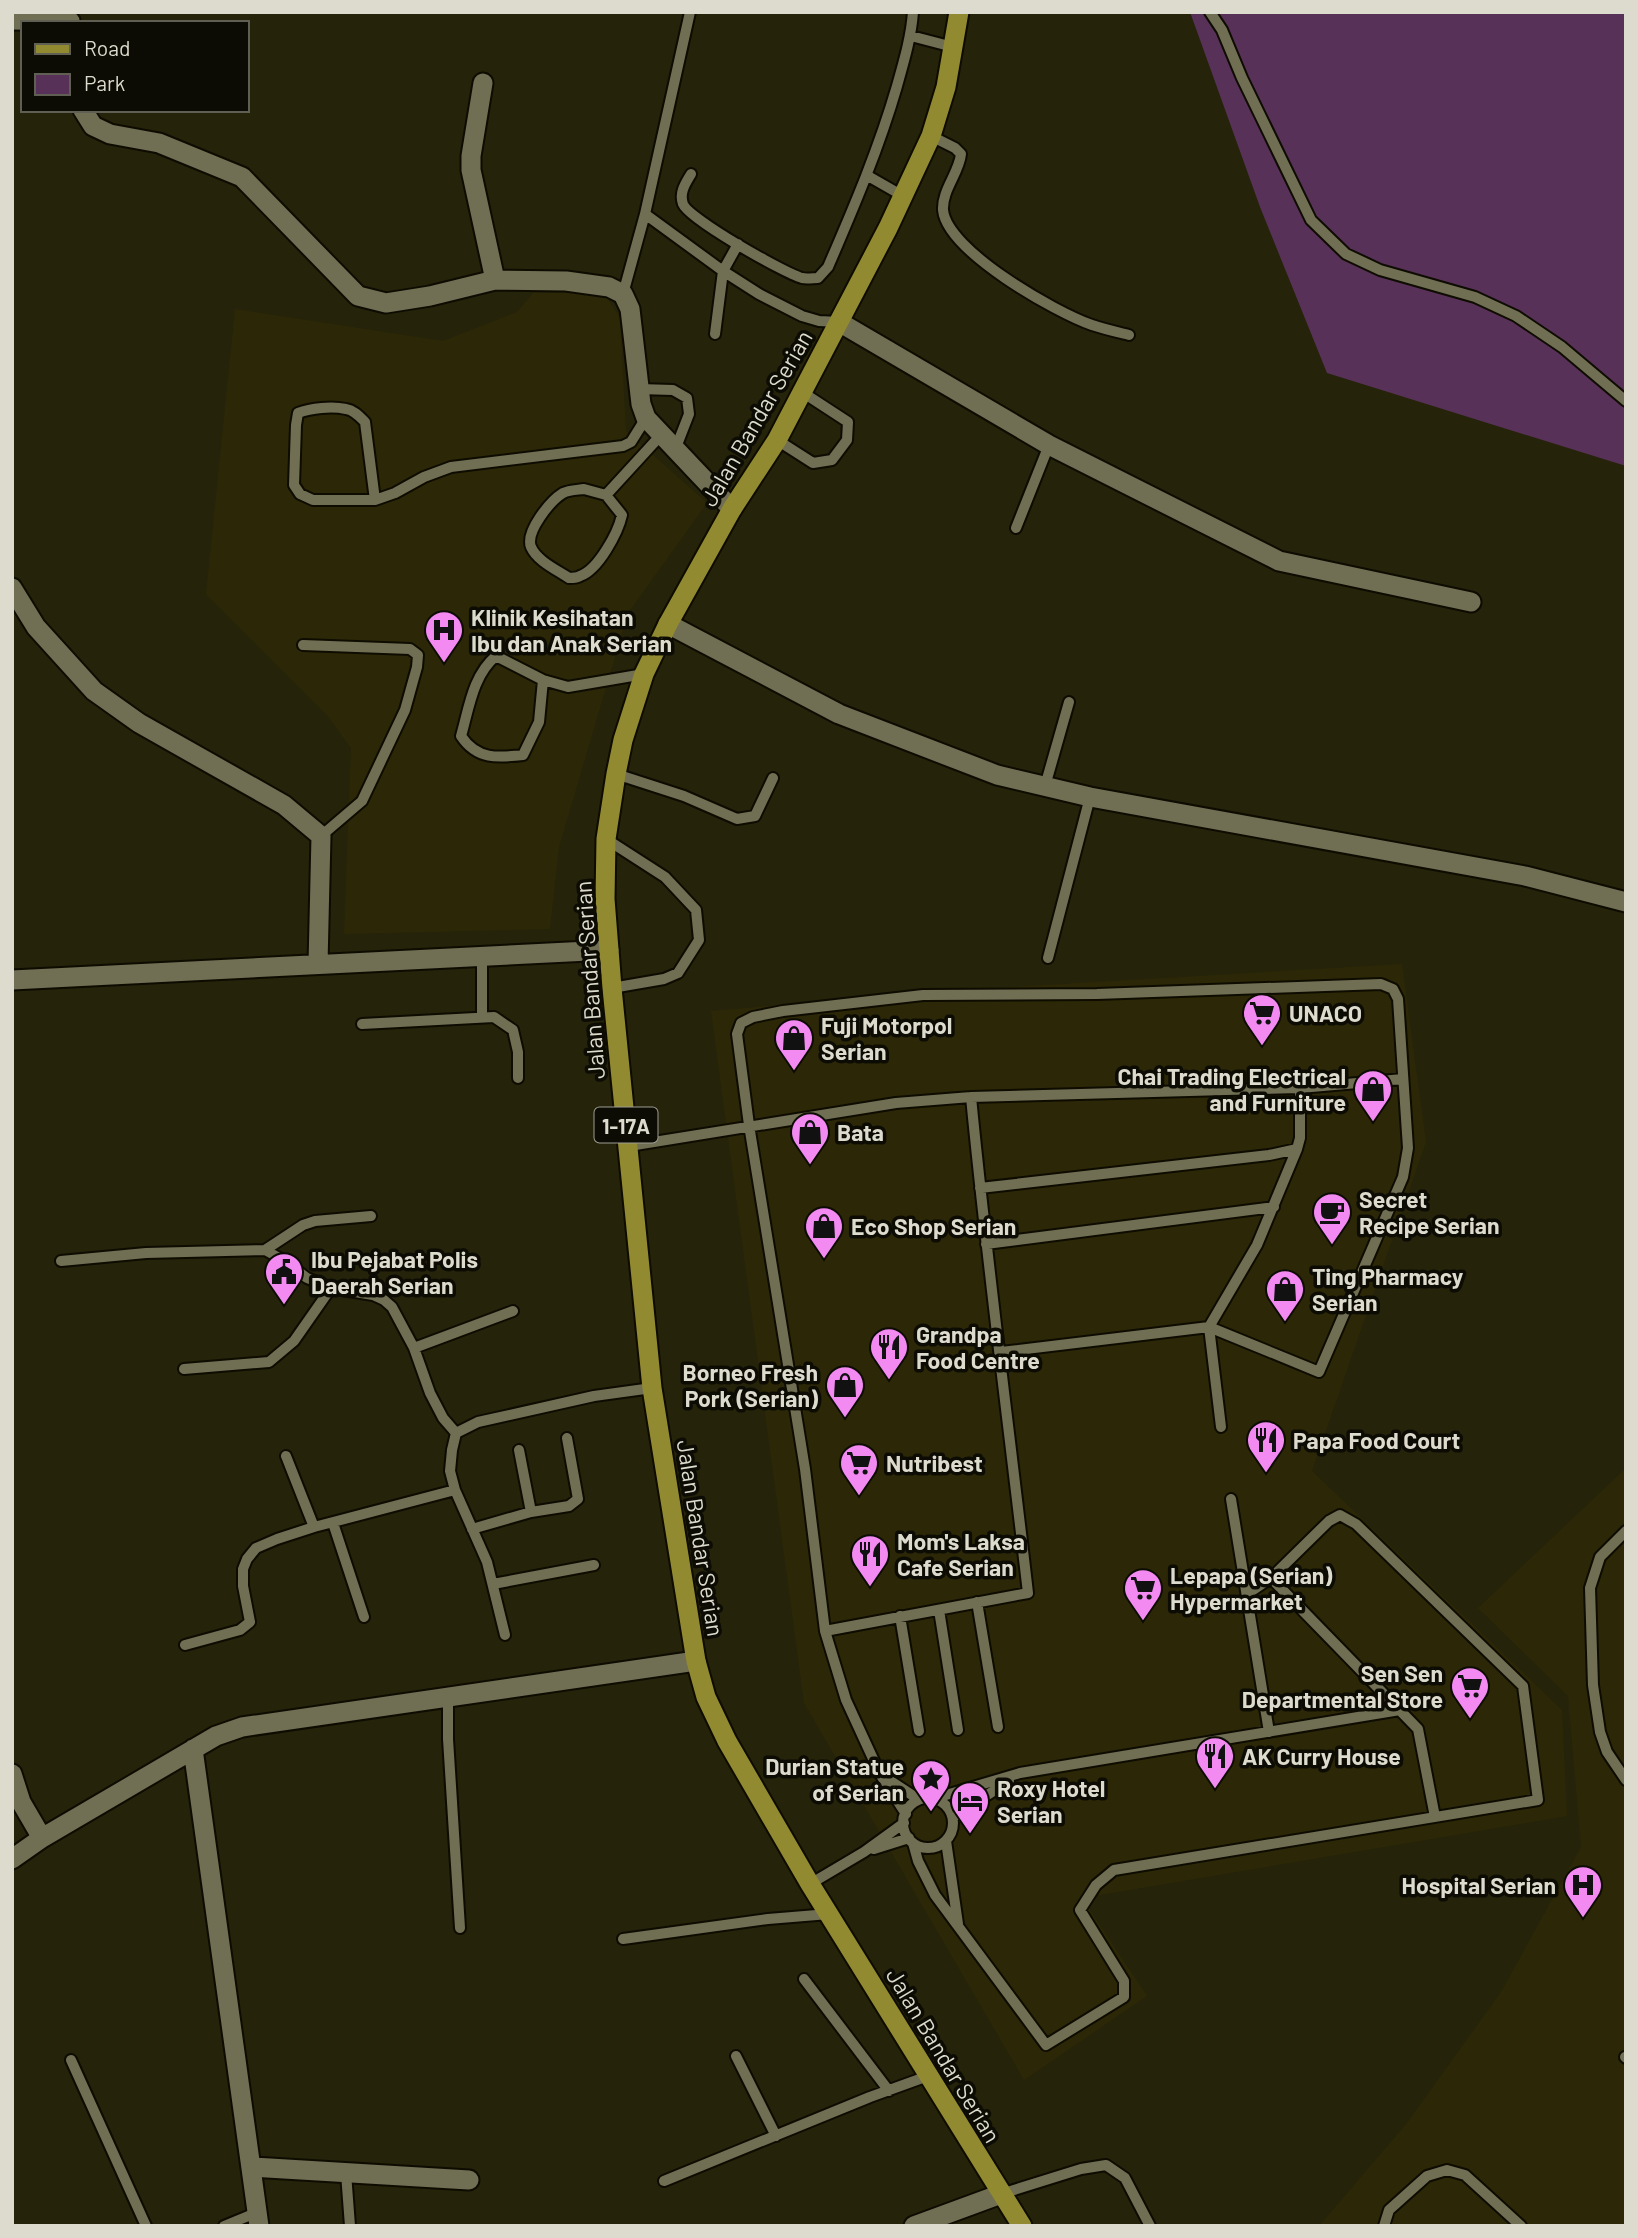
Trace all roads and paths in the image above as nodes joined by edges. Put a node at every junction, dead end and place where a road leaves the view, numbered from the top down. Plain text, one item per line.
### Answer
1 (690, 12) edge
2 (913, 12) edge
3 (959, 12) edge
4 (1210, 12) edge
5 (70, 19) edge
6 (12, 20) edge
7 (912, 36) junction
8 (953, 47) junction
9 (482, 83) dead end
10 (84, 112) edge
11 (931, 136) junction
12 (691, 174) dead end
13 (867, 176) junction
14 (903, 196) junction
15 (645, 214) junction
16 (738, 244) junction
17 (723, 271) junction
18 (495, 281) junction
19 (623, 294) junction
20 (839, 322) junction
21 (715, 334) dead end
22 (1129, 335) dead end
23 (639, 388) junction
24 (802, 392) junction
25 (1626, 401) edge
26 (646, 418) junction
27 (661, 435) junction
28 (777, 440) junction
29 (1049, 445) junction
30 (676, 450) junction
31 (606, 495) junction
32 (374, 500) junction
33 (732, 509) junction
34 (1016, 528) dead end
35 (12, 588) edge
36 (1471, 602) dead end
37 (668, 624) junction
38 (303, 645) dead end
39 (644, 674) junction
40 (543, 680) junction
41 (1069, 702) dead end
42 (616, 774) junction
43 (773, 778) dead end
44 (1045, 786) junction
45 (1090, 797) junction
46 (321, 836) junction
47 (606, 839) junction
48 (1626, 902) edge
49 (609, 950) junction
50 (482, 956) junction
51 (1048, 958) dead end
52 (318, 964) junction
53 (12, 980) edge
54 (612, 988) junction
55 (482, 1017) junction
56 (362, 1024) dead end
57 (518, 1077) dead end
58 (1403, 1079) junction
59 (1300, 1088) junction
60 (971, 1097) junction
61 (749, 1125) junction
62 (629, 1146) junction
63 (1297, 1149) junction
64 (980, 1188) junction
65 (1274, 1207) junction
66 (372, 1216) dead end
67 (986, 1244) junction
68 (265, 1250) junction
69 (61, 1261) dead end
70 (331, 1288) junction
71 (513, 1311) dead end
72 (1209, 1327) junction
73 (414, 1348) junction
74 (1001, 1352) junction
75 (184, 1369) dead end
76 (652, 1388) junction
77 (1221, 1427) dead end
78 (456, 1433) junction
79 (567, 1438) dead end
80 (519, 1450) dead end
81 (286, 1456) dead end
82 (455, 1490) junction
83 (1231, 1499) dead end
84 (531, 1512) junction
85 (333, 1523) junction
86 (314, 1527) junction
87 (472, 1529) junction
88 (1626, 1531) edge
89 (594, 1565) dead end
90 (1271, 1578) junction
91 (493, 1584) junction
92 (1247, 1594) junction
93 (977, 1602) junction
94 (939, 1610) junction
95 (900, 1616) junction
96 (364, 1617) dead end
97 (825, 1631) junction
98 (505, 1635) dead end
99 (185, 1645) dead end
100 (696, 1661) junction
101 (448, 1698) junction
102 (1400, 1710) junction
103 (998, 1727) dead end
104 (958, 1730) dead end
105 (919, 1731) dead end
106 (1269, 1732) junction
107 (193, 1749) junction
108 (1020, 1773) junction
109 (12, 1774) edge
110 (880, 1774) junction
111 (1626, 1780) edge
112 (936, 1798) junction
113 (919, 1799) junction
114 (953, 1817) junction
115 (1435, 1817) junction
116 (905, 1818) junction
117 (43, 1838) junction
118 (911, 1840) junction
119 (946, 1841) junction
120 (864, 1852) junction
121 (12, 1859) edge
122 (810, 1884) junction
123 (829, 1914) junction
124 (958, 1927) junction
125 (460, 1928) dead end
126 (623, 1939) dead end
127 (804, 1979) dead end
128 (736, 2056) dead end
129 (71, 2060) dead end
130 (928, 2076) junction
131 (889, 2091) junction
132 (776, 2136) junction
133 (252, 2167) junction
134 (346, 2173) junction
135 (469, 2179) dead end
136 (664, 2181) dead end
137 (1001, 2194) junction
138 (1509, 2215) junction
139 (258, 2219) edge
140 (146, 2226) edge
141 (225, 2226) edge
142 (351, 2226) edge
143 (914, 2226) edge
144 (1022, 2226) edge
145 (1150, 2226) edge
146 (1384, 2226) edge
147 (1500, 2226) edge
148 (1521, 2226) edge

1 - 15 lane
2 - 7 lane
3 - 8 main road, Jalan Bandar Serian / 1-17A
4 - 25 lane
5 - 6 street
7 - 8 lane
7 - 13 lane
8 - 11 main road, Jalan Bandar Serian / 1-17A
9 - 18 street
10 - 18 street
11 - 14 main road, Jalan Bandar Serian / 1-17A
11 - 22 lane
12 - 16 lane
13 - 14 lane
13 - 16 lane
14 - 20 main road, Jalan Bandar Serian / 1-17A
15 - 17 lane
15 - 19 lane
16 - 17 lane
17 - 20 lane
17 - 21 lane
18 - 19 street
19 - 23 street
20 - 24 main road, Jalan Bandar Serian / 1-17A
20 - 29 street
23 - 26 street
23 - 30 lane
24 - 28 main road, Jalan Bandar Serian / 1-17A
24 - 28 lane
26 - 27 street
26 - 32 lane
27 - 30 street
27 - 31 lane
28 - 33 main road, Jalan Bandar Serian / 1-17A
29 - 34 lane
29 - 36 street
30 - 33 street
31 - 31 lane
32 - 32 lane
33 - 37 main road, Jalan Bandar Serian / 1-17A
35 - 46 street
37 - 39 main road, Jalan Bandar Serian / 1-17A
37 - 44 street
38 - 46 lane
39 - 40 lane
39 - 42 main road, Jalan Bandar Serian / 1-17A
40 - 40 lane
41 - 44 lane
42 - 43 lane
42 - 47 main road, Jalan Bandar Serian / 1-17A
44 - 45 street
45 - 48 street
45 - 51 lane
46 - 52 street
47 - 49 main road, Jalan Bandar Serian / 1-17A
47 - 54 lane
49 - 50 street
49 - 54 main road, Jalan Bandar Serian / 1-17A
50 - 52 street
50 - 55 lane
52 - 53 street
54 - 62 main road, Jalan Bandar Serian / 1-17A
55 - 56 lane
55 - 57 lane
58 - 59 lane
58 - 61 lane
58 - 72 lane
59 - 60 lane
59 - 63 lane
60 - 61 lane
60 - 64 lane
61 - 62 lane
61 - 97 lane
62 - 76 main road, Jalan Bandar Serian / 1-17A
63 - 64 lane
63 - 65 lane
64 - 67 lane
65 - 67 lane
65 - 72 lane
66 - 68 lane
67 - 74 lane
68 - 69 lane
68 - 70 lane
70 - 73 lane
70 - 75 lane
71 - 73 lane
72 - 74 lane
72 - 77 lane
73 - 78 lane
74 - 93 lane
76 - 78 lane
76 - 100 main road, Jalan Bandar Serian / 1-17A
78 - 82 lane
79 - 84 lane
80 - 84 lane
81 - 86 lane
82 - 85 lane
82 - 87 lane
83 - 92 lane
84 - 87 lane
85 - 86 lane
85 - 96 lane
86 - 99 lane
87 - 91 lane
88 - 111 lane
89 - 91 lane
90 - 92 lane
90 - 102 lane
90 - 115 lane
91 - 98 lane
92 - 106 lane
93 - 94 lane
93 - 103 lane
94 - 95 lane
94 - 104 lane
95 - 97 lane
95 - 105 lane
97 - 110 lane
100 - 101 street
100 - 122 main road, Jalan Bandar Serian / 1-17A
101 - 107 street
101 - 125 lane
102 - 106 lane
102 - 115 lane
106 - 108 lane
107 - 117 street
107 - 133 street
108 - 112 lane
108 - 114 lane
109 - 117 street
110 - 113 lane
110 - 116 lane
112 - 113 lane
112 - 114 lane
113 - 116 lane
114 - 119 lane
115 - 124 lane
116 - 118 lane
116 - 120 lane
117 - 121 street
118 - 119 lane
118 - 120 lane
118 - 124 lane
119 - 124 lane
120 - 122 lane
122 - 123 main road, Jalan Bandar Serian / 1-17A
123 - 126 lane
123 - 130 main road, Jalan Bandar Serian / 1-17A
127 - 131 lane
128 - 132 lane
129 - 140 lane
130 - 131 lane
130 - 137 main road, Jalan Bandar Serian / 1-17A
131 - 132 lane
132 - 136 lane
133 - 134 street
133 - 139 street
134 - 135 street
134 - 142 lane
137 - 143 street
137 - 144 main road, Jalan Bandar Serian / 1-17A
137 - 145 lane
138 - 146 lane
138 - 147 lane
138 - 148 lane
139 - 141 lane

